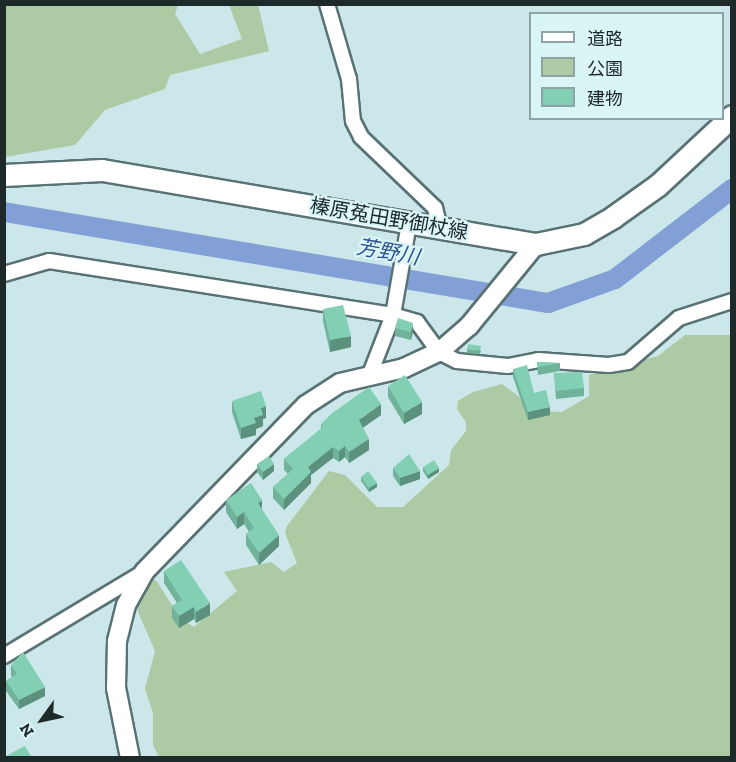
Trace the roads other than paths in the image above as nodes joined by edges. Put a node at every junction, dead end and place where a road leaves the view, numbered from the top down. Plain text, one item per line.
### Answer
1 (327, 4) edge
2 (732, 116) edge
3 (4, 175) edge
4 (408, 227) junction
5 (440, 228) junction
6 (533, 247) junction
7 (4, 274) edge
8 (732, 301) edge
9 (394, 309) junction
10 (439, 352) junction
11 (370, 374) junction
12 (144, 572) junction
13 (4, 656) edge
14 (130, 758) edge

1 - 5 street
2 - 6 main road, 榛原菟田野御杖線
3 - 4 main road, 榛原菟田野御杖線
4 - 5 main road, 榛原菟田野御杖線
4 - 9 street
5 - 6 main road, 榛原菟田野御杖線
6 - 10 street
7 - 9 street
8 - 10 street
9 - 10 street
9 - 11 street
10 - 11 street
11 - 12 street
12 - 13 street
12 - 14 street

